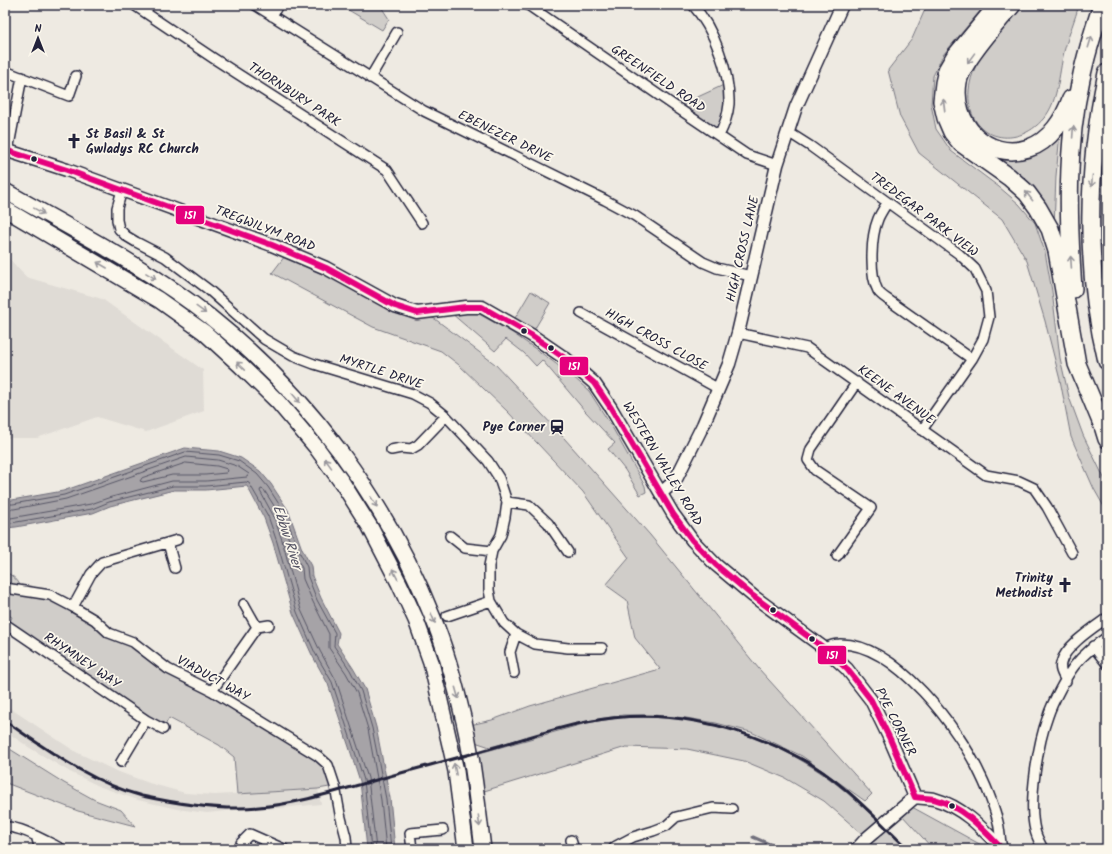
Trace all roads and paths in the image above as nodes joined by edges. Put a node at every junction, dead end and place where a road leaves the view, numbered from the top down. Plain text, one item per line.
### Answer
1 (134, 5) edge
2 (255, 5) edge
3 (278, 5) edge
4 (528, 5) edge
5 (693, 5) edge
6 (842, 5) edge
7 (998, 5) edge
8 (1012, 5) edge
9 (1102, 5) edge
10 (272, 16) junction
11 (397, 32) dead end
12 (5, 71) edge
13 (1107, 73) edge
14 (76, 76) dead end
15 (22, 77) junction
16 (370, 78) junction
17 (1080, 79) junction
18 (788, 132) junction
19 (719, 136) junction
20 (6, 150) edge
21 (777, 165) junction
22 (122, 190) junction
23 (5, 191) edge
24 (887, 203) junction
25 (5, 209) edge
26 (422, 223) dead end
27 (751, 276) junction
28 (466, 306) joint
29 (581, 313) dead end
30 (738, 333) junction
31 (972, 359) junction
32 (1107, 361) edge
33 (857, 382) junction
34 (719, 389) junction
35 (446, 416) junction
36 (922, 430) junction
37 (1104, 431) edge
38 (391, 450) dead end
39 (661, 493) junction
40 (507, 502) junction
41 (450, 536) dead end
42 (177, 540) dead end
43 (168, 543) junction
44 (492, 551) junction
45 (568, 552) dead end
46 (1072, 553) dead end
47 (837, 556) dead end
48 (175, 568) dead end
49 (5, 588) edge
50 (491, 601) junction
51 (244, 604) dead end
52 (73, 607) junction
53 (446, 616) dead end
54 (1107, 618) edge
55 (269, 625) dead end
56 (257, 627) junction
57 (5, 630) edge
58 (516, 634) junction
59 (1107, 637) edge
60 (1093, 646) junction
61 (602, 648) dead end
62 (824, 648) junction
63 (1107, 664) edge
64 (514, 673) dead end
65 (1066, 681) junction
66 (212, 691) junction
67 (146, 720) junction
68 (163, 729) dead end
69 (121, 762) dead end
70 (915, 797) junction
71 (732, 809) dead end
72 (5, 827) edge
73 (443, 830) dead end
74 (36, 836) junction
75 (571, 840) dead end
76 (241, 842) dead end
77 (40, 849) edge
78 (62, 849) edge
79 (284, 849) edge
80 (348, 849) edge
81 (412, 849) edge
82 (466, 849) edge
83 (483, 849) edge
84 (574, 849) edge
85 (613, 849) edge
86 (857, 849) edge
87 (1002, 849) edge
88 (1043, 849) edge

1 - 26 street, THORNBURY PARK
2 - 10 street, EBENEZER DRIVE
3 - 10 street
4 - 19 street, GREENFIELD ROAD
5 - 19 street
6 - 18 street, HIGH CROSS LANE
37 -> 7 highway
8 -> 17 highway
17 -> 9 highway
10 - 16 street, EBENEZER DRIVE
11 - 16 street
12 - 15 street
13 -> 32 highway
14 - 15 street
15 - 20 street
16 - 27 street, EBENEZER DRIVE
37 -> 17 highway
18 - 21 street, HIGH CROSS LANE
18 - 24 street, TREDEGAR PARK VIEW
19 - 21 street, GREENFIELD ROAD
20 - 22 street, TREGWILYM ROAD
21 - 27 street, HIGH CROSS LANE
22 - 28 street, TREGWILYM ROAD
22 - 35 street, MYRTLE DRIVE
23 -> 83 main road
24 - 31 street, TREDEGAR PARK VIEW
24 - 31 street
82 -> 25 main road
27 - 30 street, HIGH CROSS LANE
28 - 39 street, WESTERN VALLEY ROAD
29 - 34 street, HIGH CROSS CLOSE
30 - 33 street, KEENE AVENUE
30 - 34 street, HIGH CROSS LANE
31 - 36 street, TREDEGAR PARK VIEW
33 - 36 street, KEENE AVENUE
33 - 47 street
34 - 39 street, HIGH CROSS LANE
35 - 38 street
35 - 40 street, MYRTLE DRIVE
36 - 46 street, KEENE AVENUE
39 - 62 street, WESTERN VALLEY ROAD
40 - 44 street, MYRTLE DRIVE
40 - 45 street
41 - 44 street
42 - 43 street
43 - 48 street
43 - 52 street
44 - 50 street, MYRTLE DRIVE
49 - 52 street, VIADUCT WAY
50 - 53 street
50 - 58 street, MYRTLE DRIVE
51 - 56 street
52 - 66 street, VIADUCT WAY
54 - 65 street
55 - 56 street
56 - 66 street
57 - 67 street, RHYMNEY WAY
58 - 61 street, MYRTLE DRIVE
58 - 64 street
59 - 60 street
60 - 63 street
60 - 65 street
62 - 70 street, PYE CORNER
62 - 87 street
65 - 88 street
66 - 80 street, VIADUCT WAY
67 - 68 street, RHYMNEY WAY
67 - 69 street
70 - 86 street
70 - 87 street
71 - 85 street
72 - 74 street
73 - 81 street
74 - 77 street
74 - 78 street
75 - 84 street
76 - 79 street

